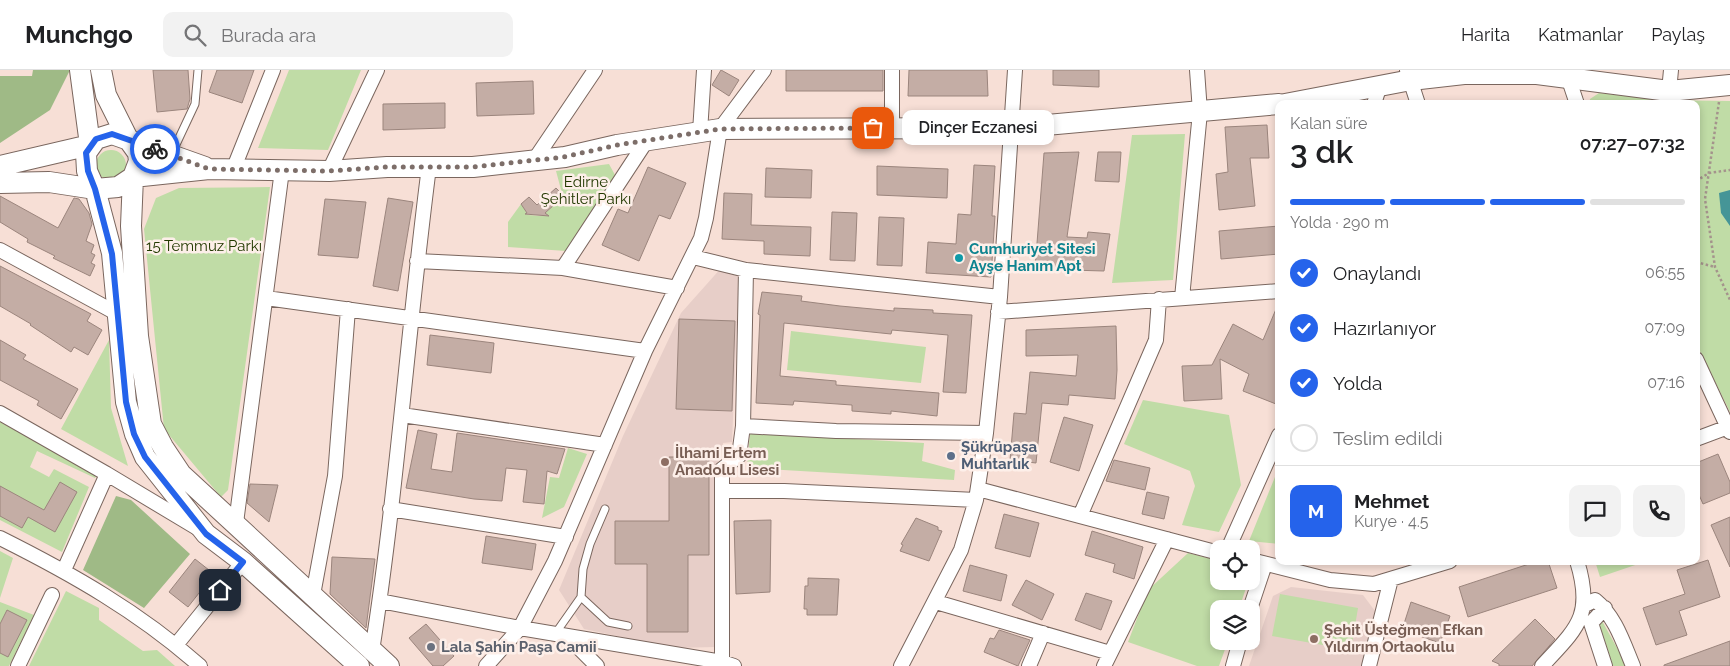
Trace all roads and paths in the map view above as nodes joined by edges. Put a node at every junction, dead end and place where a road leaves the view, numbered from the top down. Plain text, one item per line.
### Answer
1 (80, 70) edge
2 (101, 70) edge
3 (198, 70) edge
4 (272, 70) edge
5 (377, 70) edge
6 (595, 70) edge
7 (704, 70) edge
8 (764, 70) edge
9 (892, 70) edge
10 (1015, 70) edge
11 (1198, 70) edge
12 (1671, 70) edge
13 (1518, 72) edge
14 (1452, 73) edge
15 (1409, 75) edge
16 (1568, 77) junction
17 (1669, 91) junction
18 (1725, 93) edge
19 (1376, 96) edge
20 (1330, 100) edge
21 (1417, 100) edge
22 (1575, 100) edge
23 (1275, 104) edge
24 (1200, 112) junction
25 (1012, 128) junction
26 (720, 129) junction
27 (892, 129) junction
28 (700, 132) junction
29 (128, 139) junction
30 (647, 140) junction
31 (90, 145) junction
32 (170, 155) junction
33 (533, 162) junction
34 (0, 166) edge
35 (429, 167) junction
36 (209, 169) junction
37 (233, 170) junction
38 (282, 170) junction
39 (1730, 170) edge
40 (329, 171) junction
41 (1708, 173) junction
42 (133, 177) junction
43 (1700, 178) edge
44 (0, 183) edge
45 (95, 189) junction
46 (0, 250) edge
47 (693, 257) junction
48 (417, 261) junction
49 (1700, 263) edge
50 (1715, 267) junction
51 (563, 268) junction
52 (746, 270) junction
53 (677, 288) junction
54 (1275, 291) edge
55 (1000, 297) junction
56 (266, 298) junction
57 (1182, 298) junction
58 (1729, 298) edge
59 (1159, 299) junction
60 (348, 309) junction
61 (998, 312) junction
62 (118, 314) junction
63 (410, 317) junction
64 (645, 351) junction
65 (1700, 368) edge
66 (0, 413) edge
67 (402, 415) junction
68 (743, 426) junction
69 (1729, 429) edge
70 (986, 433) junction
71 (1700, 438) edge
72 (1275, 443) edge
73 (605, 445) junction
74 (107, 474) junction
75 (722, 491) junction
76 (977, 495) junction
77 (390, 509) junction
78 (605, 509) dead end
79 (1080, 516) junction
80 (236, 523) junction
81 (206, 534) junction
82 (566, 537) junction
83 (0, 538) edge
84 (1167, 539) junction
85 (1232, 540) edge
86 (1210, 551) edge
87 (243, 562) junction
88 (1260, 562) edge
89 (1275, 564) edge
90 (1284, 565) edge
91 (1438, 565) edge
92 (1578, 565) edge
93 (64, 570) junction
94 (1391, 580) junction
95 (52, 595) dead end
96 (313, 595) junction
97 (581, 597) junction
98 (380, 601) junction
99 (936, 602) junction
100 (1585, 605) junction
101 (1605, 608) junction
102 (628, 626) dead end
103 (520, 628) junction
104 (1043, 633) junction
105 (561, 635) junction
106 (176, 645) junction
107 (1237, 650) edge
108 (1110, 653) junction
109 (366, 659) edge
110 (728, 664) edge
111 (18, 666) edge
112 (199, 666) edge
113 (389, 666) edge
114 (486, 666) edge
115 (597, 666) edge
116 (901, 666) edge
117 (1029, 666) edge
118 (1104, 666) edge
119 (1233, 666) edge
120 (1369, 666) edge
121 (1542, 666) edge
122 (1605, 666) edge
123 (1633, 666) edge

1 - 31 main road
2 - 29 main road
3 - 32 lane
4 - 37 street
5 - 40 street
6 - 33 street
7 - 28 street
8 - 26 street
9 - 27 street
10 - 25 street
11 - 24 street
12 - 17 street
13 - 14 main road
13 - 16 main road
14 - 15 main road
15 - 19 main road
15 - 21 street
16 - 17 main road
16 - 22 street
17 - 18 main road
18 - 41 path
19 - 20 main road
23 - 24 main road
24 - 25 main road
24 - 57 street
25 - 27 main road
25 - 55 street
26 - 27 main road
26 - 28 main road
26 - 47 street
28 - 30 main road
29 - 31 main road
29 - 32 main road
29 - 42 main road
30 - 33 main road
30 - 51 street
31 - 34 main road
31 - 45 main road
32 - 36 main road
33 - 35 main road
35 - 40 main road
35 - 48 street
36 - 37 main road
36 - 42 main road
37 - 38 main road
38 - 40 main road
38 - 56 street
39 - 41 path
41 - 43 path
41 - 50 path
42 - 45 main road
42 - 80 main road
44 - 45 main road
45 - 62 main road
46 - 62 street
47 - 52 street
47 - 53 street
48 - 51 street
48 - 63 street
49 - 50 path
50 - 58 path
51 - 53 street
52 - 55 street
52 - 68 street
53 - 64 street
54 - 57 street
55 - 61 street
56 - 60 street
56 - 80 street
57 - 59 street
59 - 61 street
59 - 79 street
60 - 63 street
60 - 96 street
61 - 70 street
62 - 81 main road
63 - 64 street
63 - 67 street
64 - 73 street
65 - 69 street
66 - 74 street
67 - 73 street
67 - 77 street
68 - 70 street
68 - 75 street
69 - 71 street
70 - 76 street
72 - 85 street
73 - 82 street
74 - 81 street
74 - 93 street
75 - 76 street
75 - 110 street
76 - 79 street
76 - 99 street
77 - 82 street
77 - 98 street
78 - 97 lane
79 - 84 street
80 - 96 main road
81 - 87 main road
82 - 103 street
83 - 93 street
84 - 86 street
84 - 108 street
87 - 106 street
87 - 109 main road
88 - 89 street
90 - 94 street
91 - 94 street
92 - 100 street
93 - 106 street
94 - 120 street
95 - 111 street
96 - 109 main road
97 - 102 lane
97 - 105 lane
98 - 103 street
98 - 109 street
99 - 104 street
99 - 116 street
100 - 101 street
100 - 121 street
101 - 122 street
101 - 123 street
103 - 105 street
103 - 114 street
104 - 108 street
104 - 117 street
105 - 110 street
105 - 115 street
106 - 112 street
107 - 119 street
108 - 118 street
109 - 113 main road

